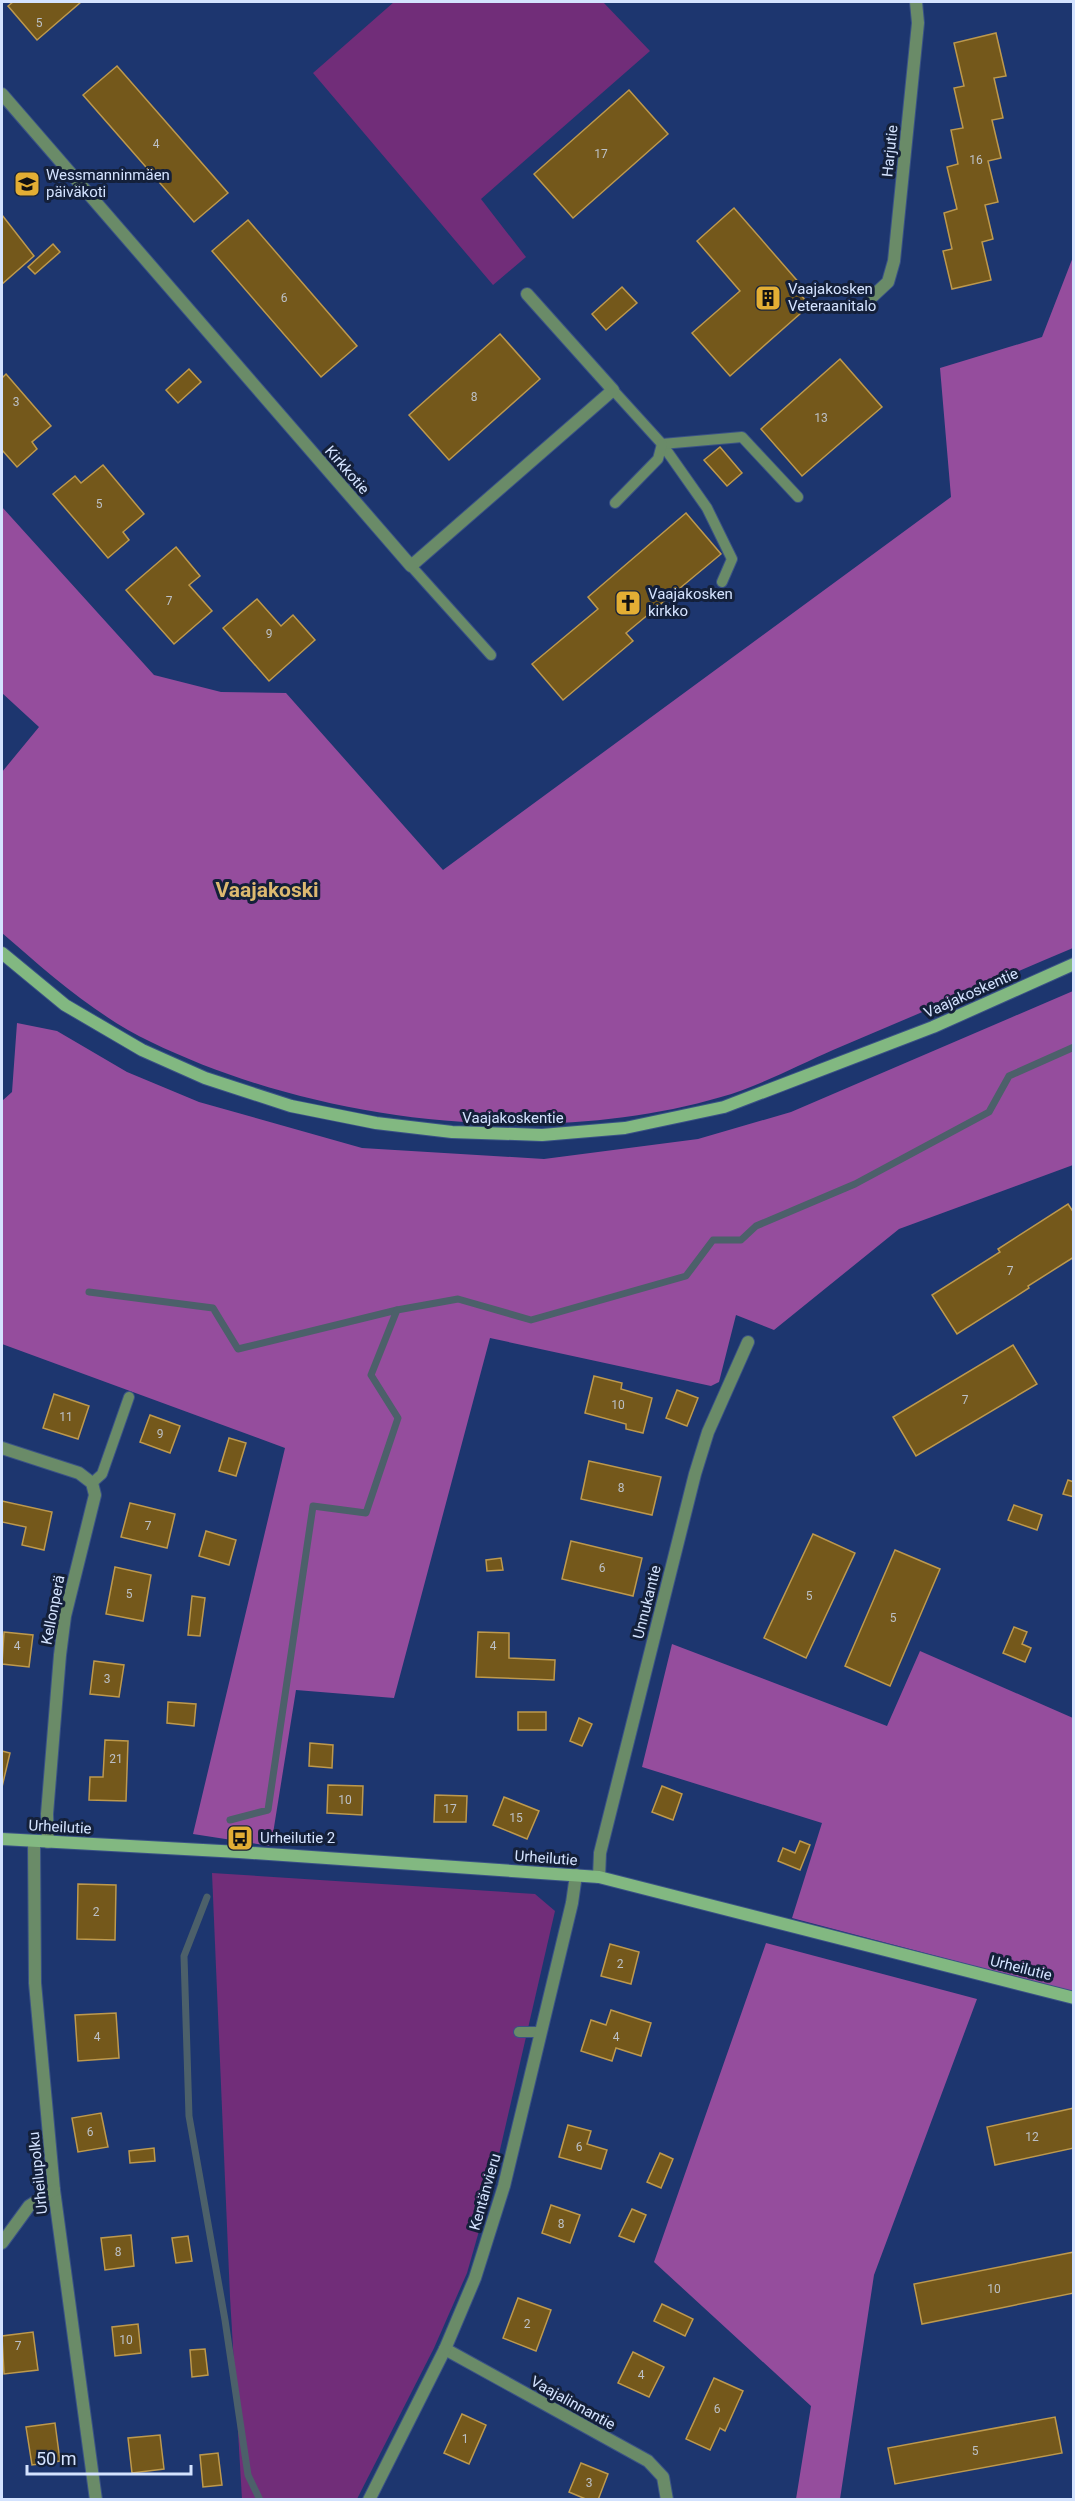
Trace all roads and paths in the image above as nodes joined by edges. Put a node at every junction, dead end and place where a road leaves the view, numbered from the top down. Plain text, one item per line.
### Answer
1 (916, 2) edge
2 (2, 94) edge
3 (527, 294) dead end
4 (873, 296) dead end
5 (613, 390) junction
6 (662, 444) junction
7 (798, 497) dead end
8 (615, 503) dead end
9 (411, 566) junction
10 (722, 582) dead end
11 (491, 656) dead end
12 (2, 953) edge
13 (1074, 964) edge
14 (748, 1341) dead end
15 (129, 1396) dead end
16 (2, 1448) edge
17 (92, 1483) junction
18 (2, 1839) edge
19 (34, 1841) junction
20 (48, 1842) junction
21 (576, 1875) junction
22 (599, 1877) junction
23 (1074, 1998) edge
24 (519, 2032) dead end
25 (541, 2032) junction
26 (54, 2190) junction
27 (2, 2243) edge
28 (445, 2349) junction
29 (96, 2499) edge
30 (369, 2499) edge
31 (666, 2499) edge

1 - 4 street, Harjutie
2 - 9 street, Kirkkotie
3 - 5 street
5 - 6 lane
5 - 9 street
6 - 7 lane
6 - 8 lane
6 - 10 lane
9 - 11 lane
12 - 13 main road, Vaajakoskentie
14 - 22 street, Unnukantie
15 - 17 lane
16 - 17 street
17 - 20 street, Kellonperä
18 - 19 main road, Urheilutie
19 - 20 main road, Urheilutie
19 - 26 street, Urheilupolku
20 - 21 main road, Urheilutie
21 - 22 main road, Urheilutie
21 - 25 street, Kentänvieru
22 - 23 main road, Urheilutie
24 - 25 lane
25 - 28 street, Kentänvieru
26 - 27 street
26 - 29 street, Urheilupolku
28 - 30 street, Kentänvieru
28 - 31 street, Vaajalinnantie

